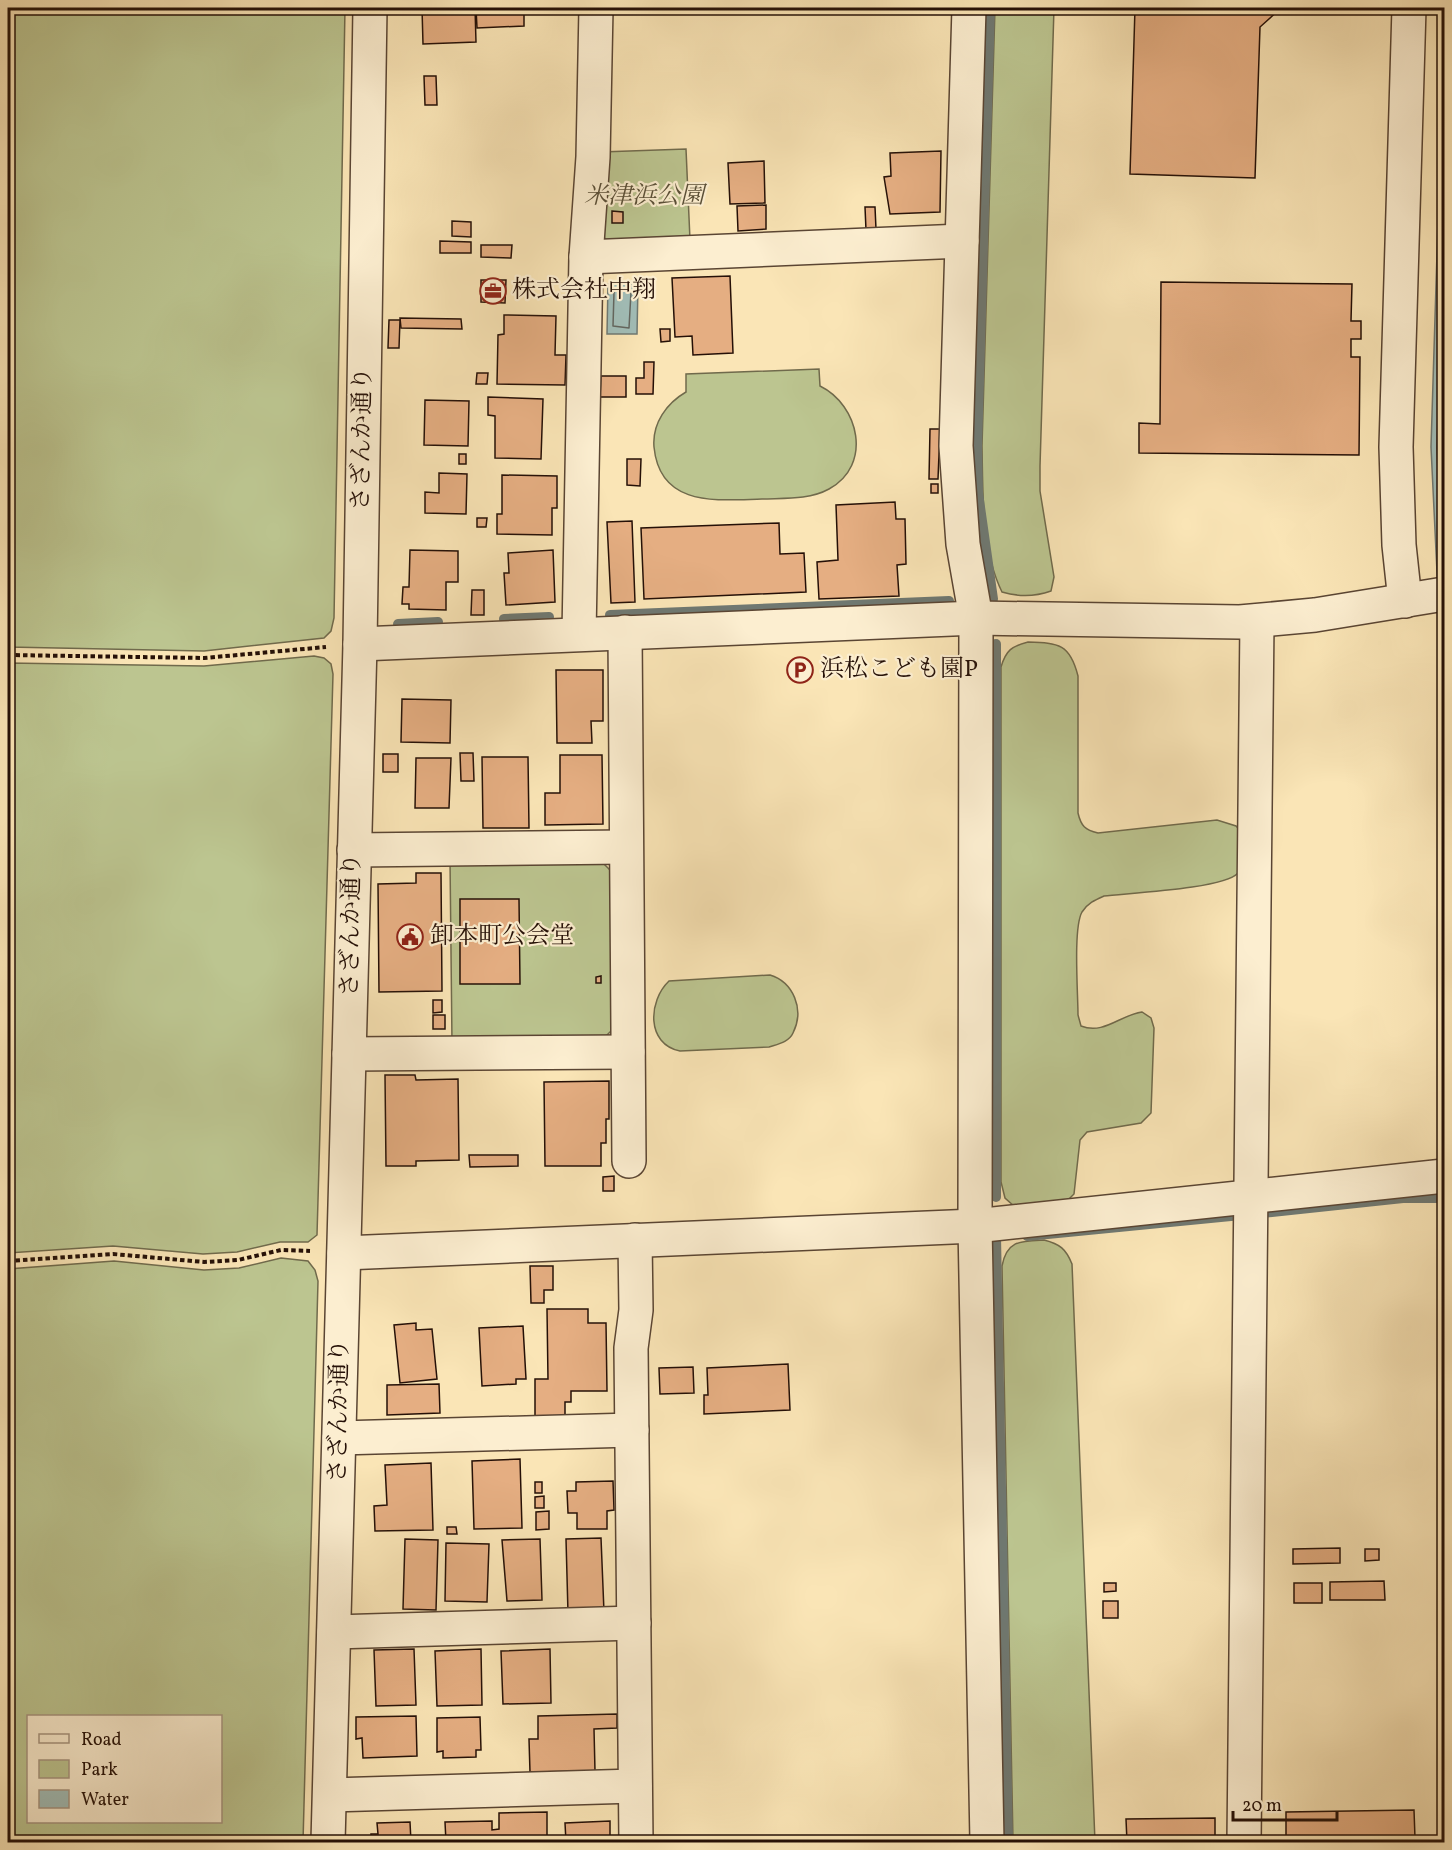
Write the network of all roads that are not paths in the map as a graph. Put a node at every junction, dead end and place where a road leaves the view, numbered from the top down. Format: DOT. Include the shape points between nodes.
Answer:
graph roads {
  1 [pos="370,8"];
  2 [pos="596,8"];
  3 [pos="969,8"];
  4 [pos="1409,8"];
  5 [pos="962,241"];
  6 [pos="586,257"];
  7 [pos="1424,598"];
  8 [pos="976,618"];
  9 [pos="1257,621"];
  10 [pos="625,632"];
  11 [pos="579,633"];
  12 [pos="360,644"];
  13 [pos="626,848"];
  14 [pos="354,850"];
  15 [pos="628,1052"];
  16 [pos="349,1054"];
  17 [pos="629,1161"];
  18 [pos="1444,1176"];
  19 [pos="1252,1196"];
  20 [pos="975,1226"];
  21 [pos="636,1240"];
  22 [pos="344,1253"];
  23 [pos="632,1430"];
  24 [pos="339,1438"];
  25 [pos="634,1623"];
  26 [pos="334,1632"];
  27 [pos="635,1786"];
  28 [pos="330,1795"];
  29 [pos="328,1842"];
  30 [pos="636,1842"];
  31 [pos="987,1842"];
  32 [pos="1244,1842"];
  1 -- 12 [label="street, さざんか通り"];
  2 -- 6 [label="street"];
  3 -- 5 [label="street"];
  4 -- 7 [label="street" via="1396,447 1398,536"];
  5 -- 6 [label="street"];
  5 -- 8 [label="street" via="956,446 958,495"];
  6 -- 11 [label="street"];
  7 -- 9 [label="street"];
  8 -- 9 [label="street"];
  8 -- 10 [label="street"];
  8 -- 20 [label="street"];
  9 -- 19 [label="street"];
  10 -- 11 [label="street"];
  10 -- 13 [label="street"];
  11 -- 12 [label="street"];
  12 -- 14 [label="street, さざんか通り"];
  13 -- 14 [label="street"];
  13 -- 15 [label="street"];
  14 -- 16 [label="street, さざんか通り"];
  15 -- 16 [label="street"];
  15 -- 17 [label="street"];
  16 -- 22 [label="street, さざんか通り"];
  18 -- 19 [label="street"];
  19 -- 20 [label="street"];
  19 -- 32 [label="street"];
  20 -- 21 [label="street"];
  20 -- 31 [label="street"];
  21 -- 22 [label="street"];
  21 -- 23 [label="street"];
  22 -- 24 [label="street, さざんか通り"];
  23 -- 24 [label="street"];
  23 -- 25 [label="street"];
  24 -- 26 [label="street, さざんか通り"];
  25 -- 26 [label="street"];
  25 -- 27 [label="street"];
  26 -- 28 [label="street, さざんか通り"];
  27 -- 28 [label="street"];
  27 -- 30 [label="street"];
  28 -- 29 [label="street, さざんか通り"];
}
